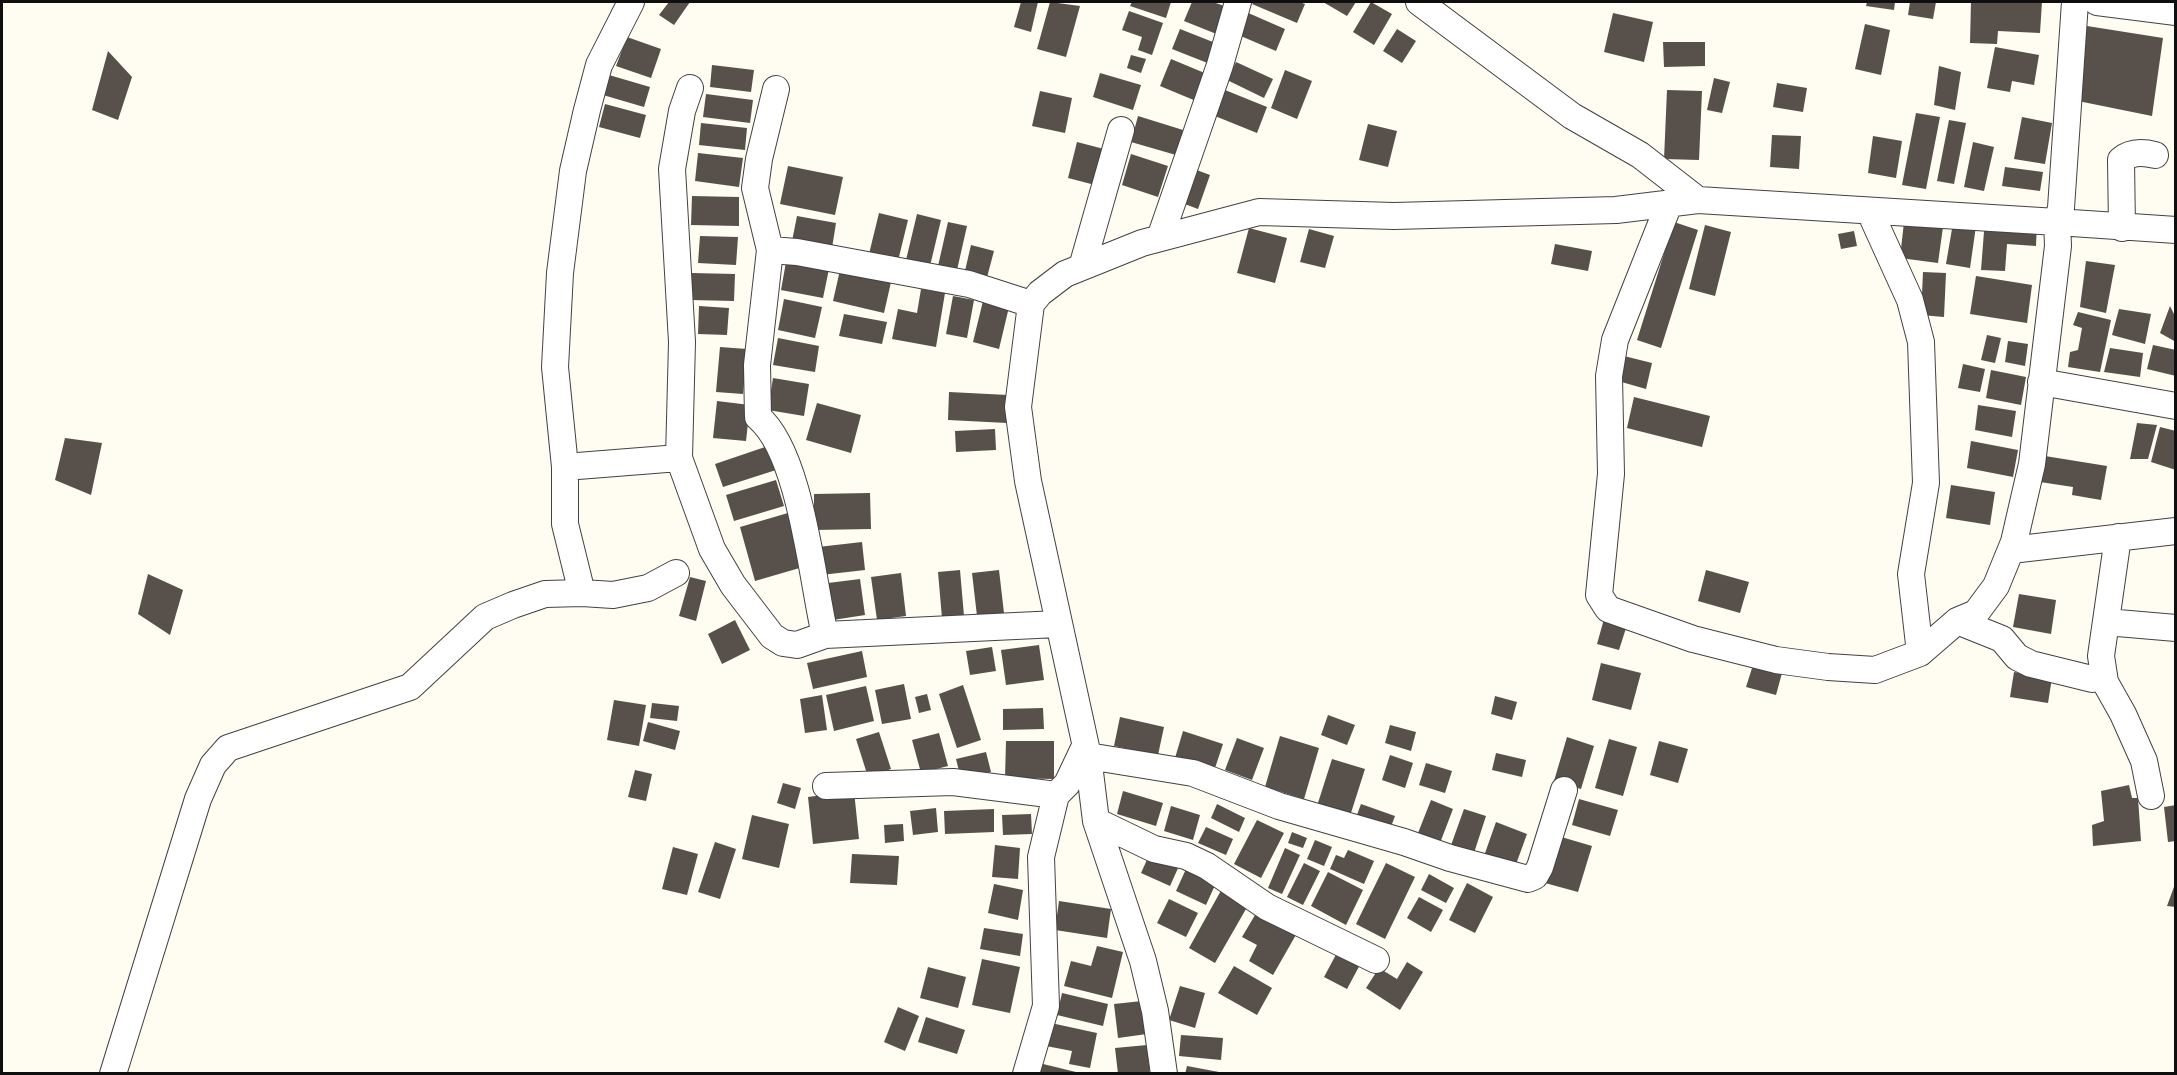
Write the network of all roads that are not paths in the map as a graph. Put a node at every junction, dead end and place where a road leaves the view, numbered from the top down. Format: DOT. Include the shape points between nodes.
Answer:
graph roads {
  1 [pos="631,2"];
  2 [pos="1238,2"];
  3 [pos="1419,2"];
  4 [pos="2075,2"];
  5 [pos="2097,2"];
  6 [pos="2175,12"];
  7 [pos="690,88"];
  8 [pos="777,89"];
  9 [pos="1121,130"];
  10 [pos="2155,155"];
  11 [pos="1698,200"];
  12 [pos="1669,204"];
  13 [pos="1870,212"];
  14 [pos="2057,222"];
  15 [pos="2122,228"];
  16 [pos="2175,230"];
  17 [pos="1160,238"];
  18 [pos="770,250"];
  19 [pos="1082,267"];
  20 [pos="1030,304"];
  21 [pos="2042,382"];
  22 [pos="2175,406"];
  23 [pos="679,458"];
  24 [pos="565,467"];
  25 [pos="2175,531"];
  26 [pos="2118,537"];
  27 [pos="2011,550"];
  28 [pos="676,573"];
  29 [pos="582,593"];
  30 [pos="1957,621"];
  31 [pos="2106,622"];
  32 [pos="1058,624"];
  33 [pos="2175,628"];
  34 [pos="825,635"];
  35 [pos="1920,653"];
  36 [pos="2092,679"];
  37 [pos="1086,751"];
  38 [pos="826,786"];
  39 [pos="1564,790"];
  40 [pos="1056,795"];
  41 [pos="2151,796"];
  42 [pos="1096,821"];
  43 [pos="1376,960"];
  44 [pos="113,1074"];
  45 [pos="1026,1074"];
  46 [pos="1164,1074"];
  1 -- 24 [label="street" via="599,65 566,214 555,367"];
  2 -- 17 [label="street"];
  3 -- 11 [label="street" via="1572,116 1640,155"];
  4 -- 14 [label="street"];
  5 -- 6 [label="street"];
  7 -- 23 [label="street" via="672,169 682,342"];
  8 -- 18 [label="street" via="755,188"];
  9 -- 19 [label="street"];
  10 -- 15 [label="street" via="2141,152 2121,160"];
  11 -- 12 [label="street"];
  11 -- 13 [label="street"];
  12 -- 17 [label="street" via="1616,210 1394,216 1259,212"];
  12 -- 35 [label="street" via="1616,340 1609,376 1611,474 1599,595 1608,609 1693,639 1776,660 1875,670"];
  13 -- 14 [label="street"];
  13 -- 35 [label="street" via="1910,300 1921,342 1926,483 1911,574"];
  14 -- 15 [label="street"];
  14 -- 21 [label="street" via="2058,246"];
  15 -- 16 [label="street"];
  17 -- 19 [label="street"];
  18 -- 20 [label="street" via="969,284"];
  18 -- 34 [label="street" via="757,365 758,417 768,425 788,467"];
  19 -- 20 [label="street" via="1065,274"];
  20 -- 32 [label="street" via="1018,407 1028,481"];
  21 -- 22 [label="street"];
  21 -- 27 [label="street" via="2032,464"];
  23 -- 24 [label="street"];
  23 -- 34 [label="street" via="712,549 733,585 772,636 797,645"];
  24 -- 29 [label="street" via="565,524"];
  25 -- 26 [label="street"];
  26 -- 27 [label="street"];
  26 -- 31 [label="street"];
  27 -- 30 [label="street" via="1996,586 1983,604 1976,613"];
  28 -- 29 [label="street" via="648,588 613,595"];
  29 -- 44 [label="street" via="545,594 485,617 410,687 228,748 213,765 198,799"];
  30 -- 35 [label="street"];
  30 -- 36 [label="street" via="2002,639 2017,657 2031,664"];
  31 -- 33 [label="street"];
  31 -- 41 [label="street" via="2101,656 2105,682 2144,761"];
  32 -- 34 [label="street"];
  32 -- 37 [label="street"];
  37 -- 39 [label="street" via="1193,773 1279,806 1528,879 1540,867"];
  37 -- 40 [label="street"];
  37 -- 42 [label="street"];
  38 -- 40 [label="street" via="953,782"];
  40 -- 45 [label="street" via="1041,857 1046,1006"];
  42 -- 43 [label="street" via="1154,849 1186,856 1207,866 1267,907"];
  42 -- 46 [label="street" via="1143,961"];
}
